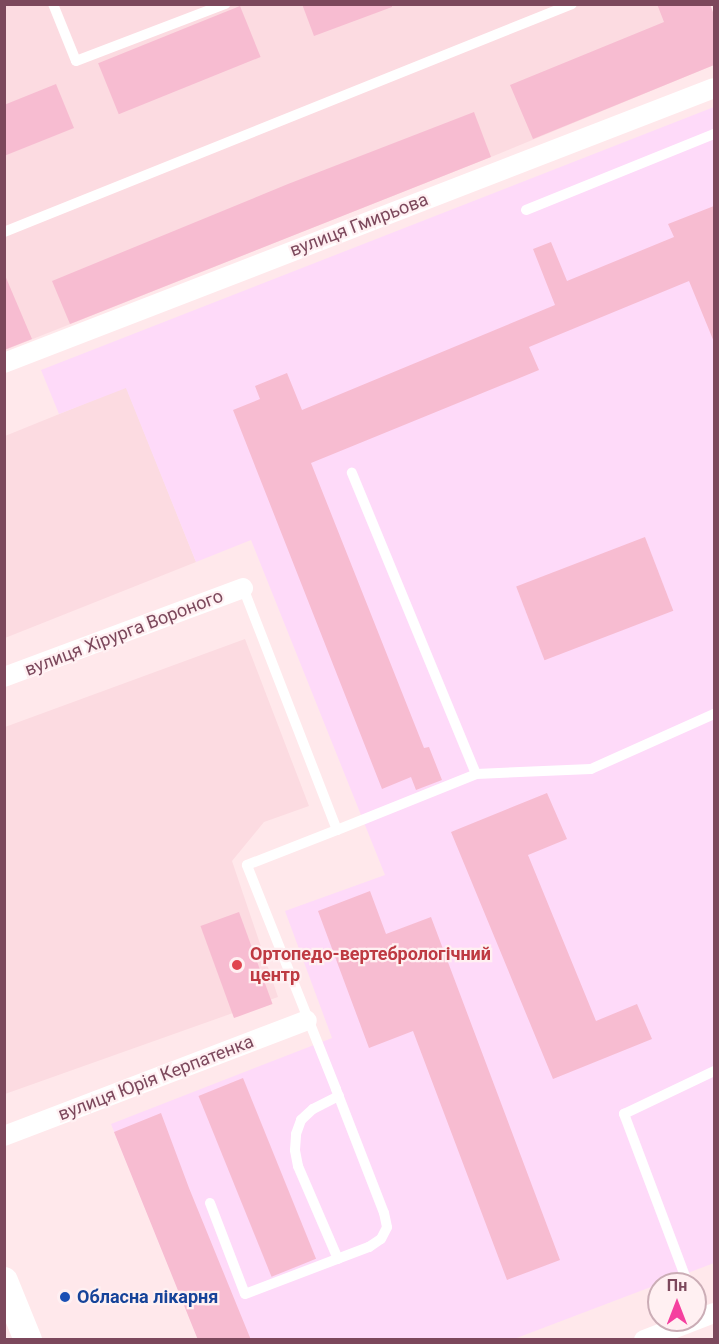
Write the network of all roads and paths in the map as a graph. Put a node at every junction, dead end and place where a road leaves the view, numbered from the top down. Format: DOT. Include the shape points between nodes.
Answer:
graph roads {
  1 [pos="53,4"];
  2 [pos="225,4"];
  3 [pos="572,4"];
  4 [pos="714,88"];
  5 [pos="714,134"];
  6 [pos="526,210"];
  7 [pos="4,232"];
  8 [pos="4,363"];
  9 [pos="352,473"];
  10 [pos="243,588"];
  11 [pos="4,677"];
  12 [pos="714,714"];
  13 [pos="476,774"];
  14 [pos="337,830"];
  15 [pos="307,1020"];
  16 [pos="714,1071"];
  17 [pos="339,1096"];
  18 [pos="4,1136"];
  19 [pos="210,1203"];
  20 [pos="338,1259"];
  21 [pos="683,1272"];
  22 [pos="4,1281"];
  23 [pos="660,1332"];
  24 [pos="28,1340"];
  25 [pos="644,1340"];
  1 -- 2 [label="lane" via="76,61"];
  3 -- 7 [label="lane"];
  4 -- 8 [label="street, вулиця Гмирьова"];
  5 -- 6 [label="lane"];
  9 -- 13 [label="lane"];
  10 -- 11 [label="street, вулиця Хірурга Вороного"];
  10 -- 14 [label="lane"];
  12 -- 13 [label="lane" via="591,769"];
  13 -- 14 [label="lane"];
  14 -- 15 [label="lane" via="247,865"];
  15 -- 17 [label="lane"];
  15 -- 18 [label="street, вулиця Юрія Керпатенка"];
  16 -- 21 [label="lane" via="624,1114"];
  17 -- 20 [label="lane" via="301,1120 295,1150 298,1166"];
  17 -- 20 [label="lane" via="387,1227 381,1239 369,1247"];
  19 -- 20 [label="lane" via="245,1294"];
  22 -- 24 [label="street"];
  23 -- 25 [label="street"];
}
